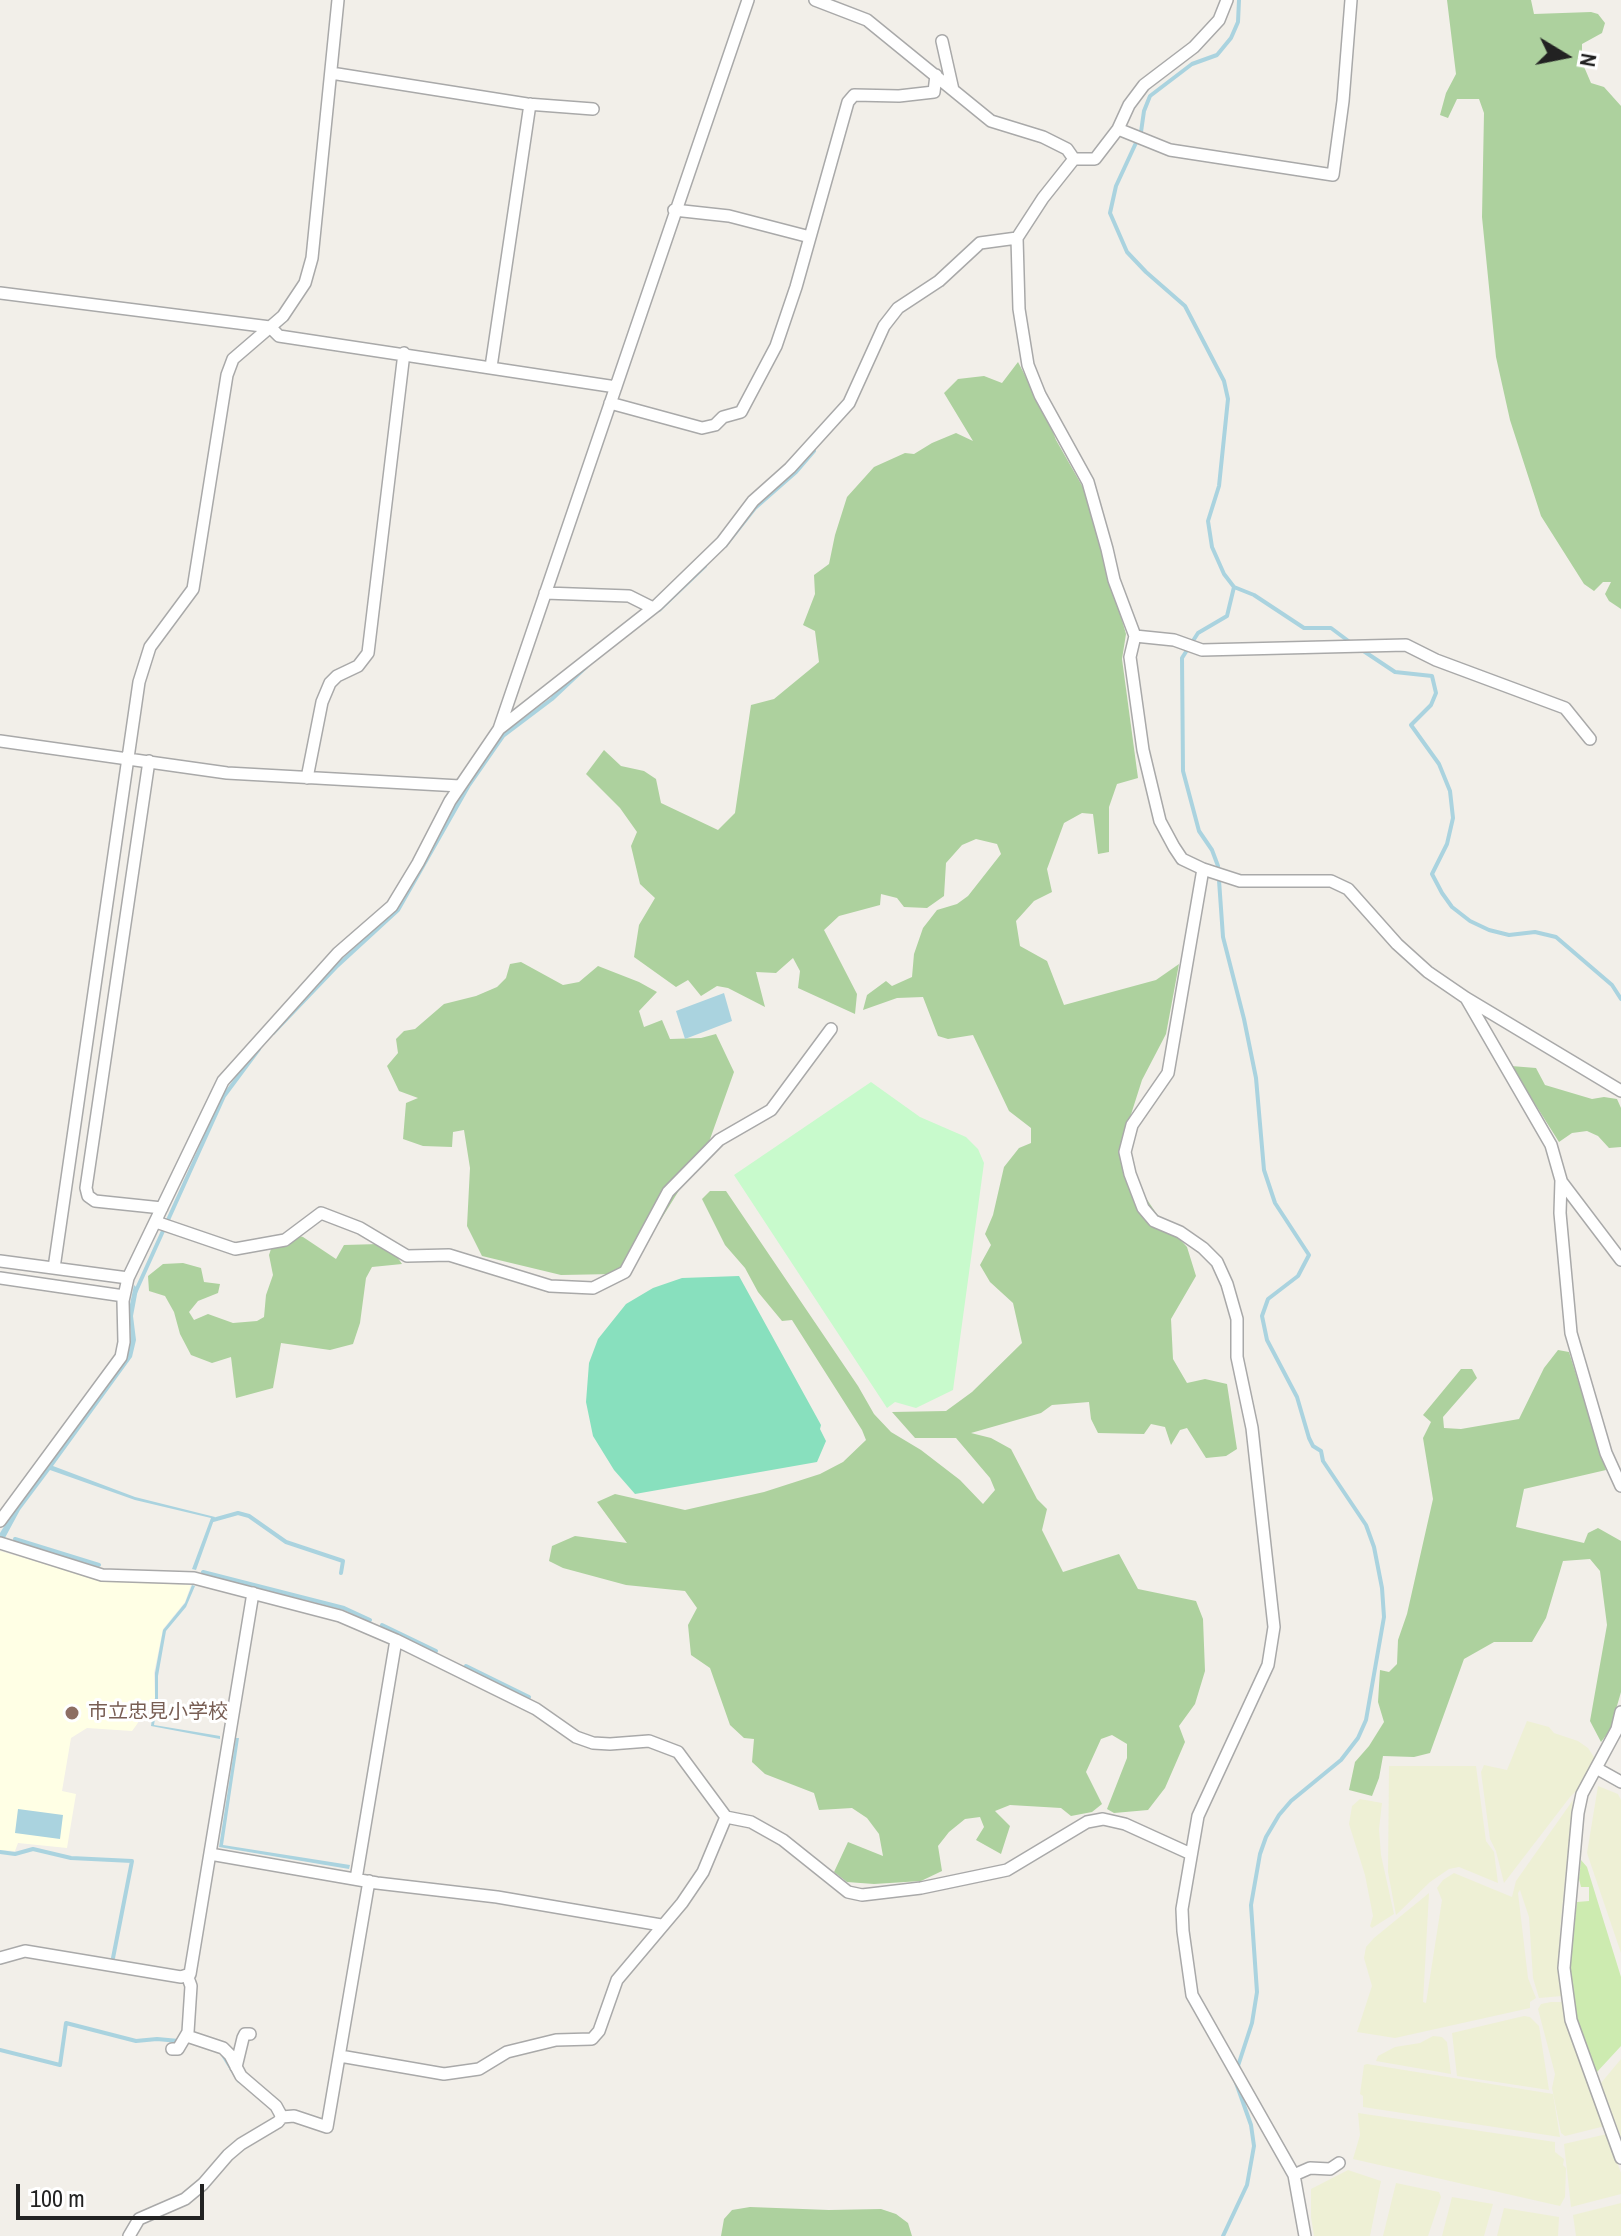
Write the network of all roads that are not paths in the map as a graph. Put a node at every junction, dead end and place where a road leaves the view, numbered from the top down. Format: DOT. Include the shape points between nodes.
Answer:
graph roads {
  1 [pos="338,0"];
  2 [pos="748,0"];
  3 [pos="815,0"];
  4 [pos="1227,0"];
  5 [pos="1351,0"];
  6 [pos="942,41"];
  7 [pos="331,73"];
  8 [pos="936,75"];
  9 [pos="953,90"];
  10 [pos="530,104"];
  11 [pos="593,109"];
  12 [pos="1118,129"];
  13 [pos="1074,159"];
  14 [pos="674,210"];
  15 [pos="810,237"];
  16 [pos="1017,238"];
  17 [pos="0,293"];
  18 [pos="270,327"];
  19 [pos="404,353"];
  20 [pos="491,367"];
  21 [pos="616,387"];
  22 [pos="610,403"];
  23 [pos="545,593"];
  24 [pos="653,608"];
  25 [pos="1135,636"];
  26 [pos="499,729"];
  27 [pos="1590,739"];
  28 [pos="0,741"];
  29 [pos="129,758"];
  30 [pos="149,761"];
  31 [pos="307,778"];
  32 [pos="460,786"];
  33 [pos="1203,869"];
  34 [pos="1466,998"];
  35 [pos="831,1029"];
  36 [pos="1621,1091"];
  37 [pos="1561,1180"];
  38 [pos="162,1208"];
  39 [pos="156,1222"];
  40 [pos="1621,1260"];
  41 [pos="0,1261"];
  42 [pos="54,1268"];
  43 [pos="0,1278"];
  44 [pos="128,1278"];
  45 [pos="124,1296"];
  46 [pos="1621,1486"];
  47 [pos="0,1521"];
  48 [pos="0,1543"];
  49 [pos="253,1593"];
  50 [pos="396,1640"];
  51 [pos="1621,1712"];
  52 [pos="1596,1768"];
  53 [pos="1621,1782"];
  54 [pos="726,1817"];
  55 [pos="210,1854"];
  56 [pos="1191,1854"];
  57 [pos="356,1879"];
  58 [pos="369,1881"];
  59 [pos="661,1925"];
  60 [pos="0,1958"];
  61 [pos="187,1975"];
  62 [pos="250,2034"];
  63 [pos="187,2036"];
  64 [pos="172,2049"];
  65 [pos="340,2056"];
  66 [pos="236,2068"];
  67 [pos="282,2117"];
  68 [pos="1621,2158"];
  69 [pos="1294,2175"];
  70 [pos="1316,2178"];
  71 [pos="129,2236"];
  72 [pos="1305,2236"];
  1 -- 7 [label="street"];
  2 -- 14 [label="street"];
  3 -- 8 [label="street" via="867,20"];
  4 -- 12 [label="street" via="1219,20 1194,47 1144,85"];
  5 -- 12 [label="street" via="1333,175 1170,150"];
  6 -- 9 [label="street"];
  7 -- 10 [label="street"];
  7 -- 18 [label="street" via="312,258 305,283"];
  8 -- 9 [label="street"];
  8 -- 15 [label="street" via="934,92 854,95 848,102"];
  9 -- 13 [label="street" via="991,121 1043,137 1067,149"];
  10 -- 11 [label="street"];
  10 -- 20 [label="street"];
  12 -- 13 [label="street" via="1095,159"];
  13 -- 16 [label="street"];
  14 -- 15 [label="street" via="729,216"];
  14 -- 21 [label="street"];
  15 -- 22 [label="street" via="776,346 741,412 702,428"];
  16 -- 24 [label="street" via="980,243 939,281 898,308 884,326 849,403 753,501 722,542"];
  16 -- 25 [label="street" via="1019,309 1028,365 1088,482"];
  17 -- 18 [label="street"];
  18 -- 19 [label="street" via="279,336"];
  18 -- 29 [label="street" via="233,359 227,375 193,589 150,647 139,682"];
  19 -- 20 [label="street"];
  19 -- 31 [label="street" via="368,653 358,666 330,683"];
  20 -- 21 [label="street"];
  21 -- 22 [label="street"];
  22 -- 23 [label="street"];
  23 -- 24 [label="street" via="629,596"];
  23 -- 26 [label="street"];
  24 -- 26 [label="street"];
  25 -- 27 [label="street" via="1174,640 1202,650 1406,645 1565,708"];
  25 -- 33 [label="street" via="1130,657 1160,821 1182,859"];
  26 -- 32 [label="street"];
  28 -- 29 [label="street"];
  29 -- 30 [label="street"];
  29 -- 42 [label="street"];
  30 -- 31 [label="street"];
  30 -- 38 [label="street" via="86,1188 95,1201"];
  31 -- 32 [label="street"];
  32 -- 38 [label="street" via="392,906 338,953 223,1081"];
  33 -- 34 [label="street" via="1240,881 1331,881 1348,889 1397,944"];
  33 -- 56 [label="street" via="1168,1073 1132,1125 1125,1152 1143,1208 1154,1221 1203,1248 1227,1284 1252,1428 1274,1627 1268,1665 1198,1816"];
  34 -- 36 [label="street"];
  34 -- 37 [label="street" via="1551,1145"];
  35 -- 39 [label="street" via="771,1110 719,1140 668,1192 625,1272 593,1288 550,1286 449,1255 407,1256 360,1228 321,1213 285,1240 235,1249"];
  37 -- 40 [label="street"];
  37 -- 46 [label="street" via="1571,1333 1606,1453"];
  38 -- 39 [label="street"];
  39 -- 44 [label="street"];
  41 -- 42 [label="street"];
  42 -- 44 [label="street"];
  43 -- 45 [label="street"];
  44 -- 45 [label="street"];
  45 -- 47 [label="street" via="121,1357"];
  48 -- 49 [label="street" via="102,1575 194,1578"];
  49 -- 50 [label="street" via="340,1616"];
  49 -- 55 [label="street"];
  50 -- 54 [label="street" via="536,1709 576,1737 610,1744 649,1741 678,1752"];
  50 -- 57 [label="street"];
  51 -- 52 [label="street"];
  52 -- 53 [label="street"];
  52 -- 68 [label="street" via="1578,1813 1564,1968 1571,2020"];
  54 -- 56 [label="street" via="751,1822 783,1840 848,1892 862,1895 1007,1870 1087,1822 1103,1819"];
  54 -- 59 [label="street" via="703,1872"];
  55 -- 57 [label="street"];
  55 -- 61 [label="street"];
  56 -- 69 [label="street" via="1182,1920 1192,1995"];
  57 -- 58 [label="street"];
  58 -- 59 [label="street"];
  58 -- 65 [label="street"];
  59 -- 65 [label="street" via="617,1980 592,2039 556,2040 507,2052 479,2069 444,2074"];
  60 -- 61 [label="street" via="25,1951"];
  61 -- 63 [label="street"];
  62 -- 66 [label="street" via="243,2038"];
  63 -- 64 [label="street"];
  63 -- 66 [label="street" via="223,2048"];
  65 -- 67 [label="street" via="327,2127"];
  66 -- 67 [label="street"];
  67 -- 71 [label="street" via="241,2144 185,2199 139,2219"];
  69 -- 70 [label="street" via="1334,2166"];
  69 -- 72 [label="street"];
}
